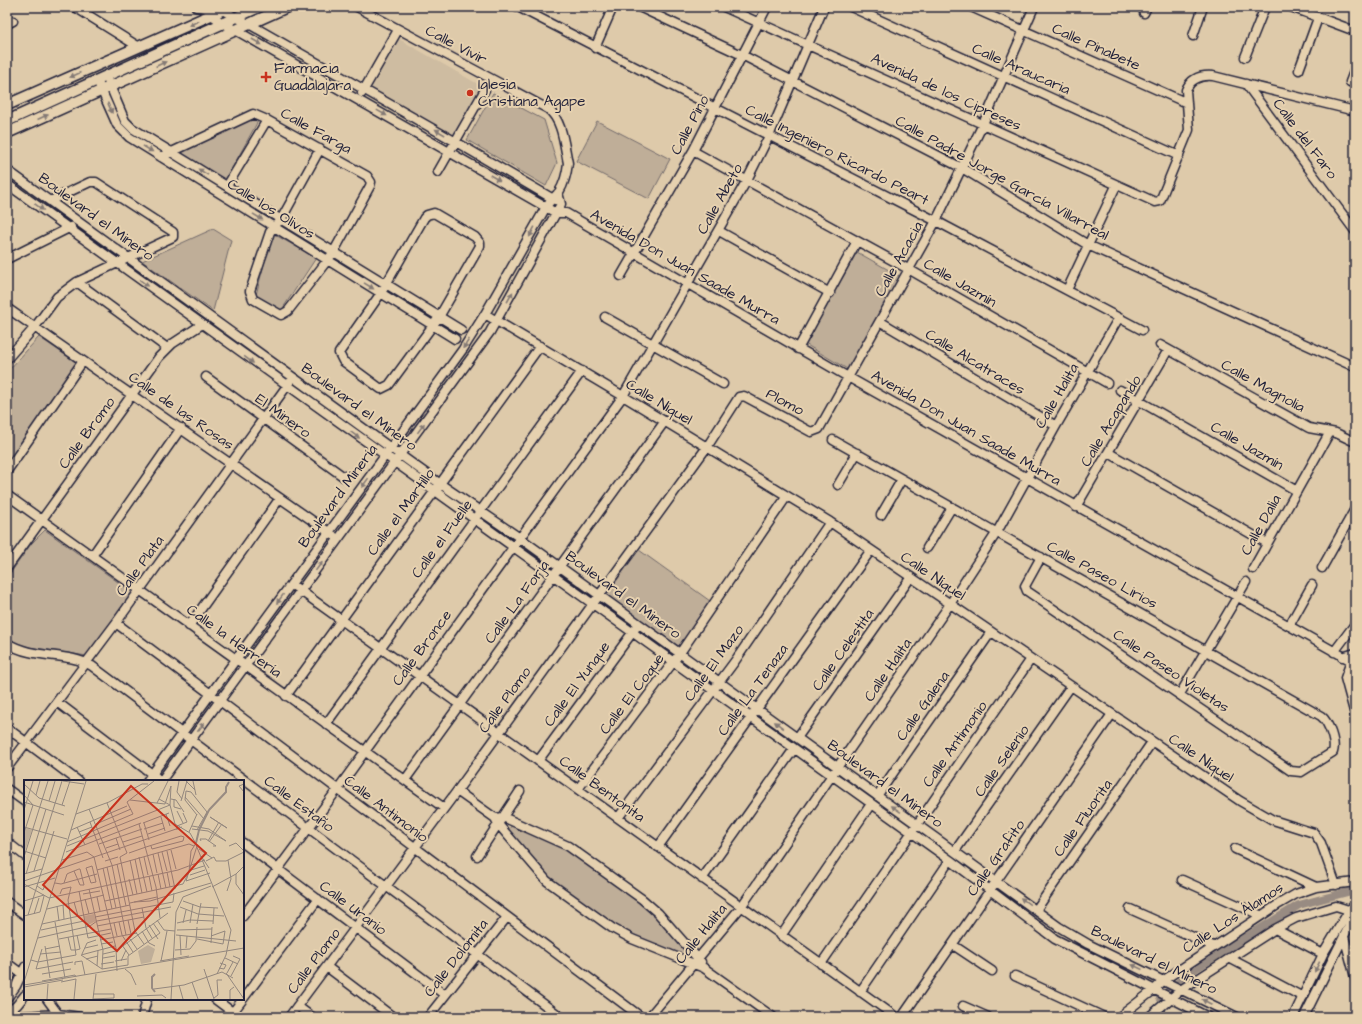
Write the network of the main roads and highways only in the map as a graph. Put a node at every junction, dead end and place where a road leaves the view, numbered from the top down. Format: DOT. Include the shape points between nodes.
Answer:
graph roads {
  1 [pos="259,7"];
  2 [pos="287,7"];
  3 [pos="226,9"];
  4 [pos="7,105"];
  5 [pos="7,121"];
  6 [pos="7,133"];
  1 -- 5 [label="main road"];
  6 -- 2 [label="main road, one-way"];
  3 -- 4 [label="main road, one-way" via="210,12 139,47"];
}
